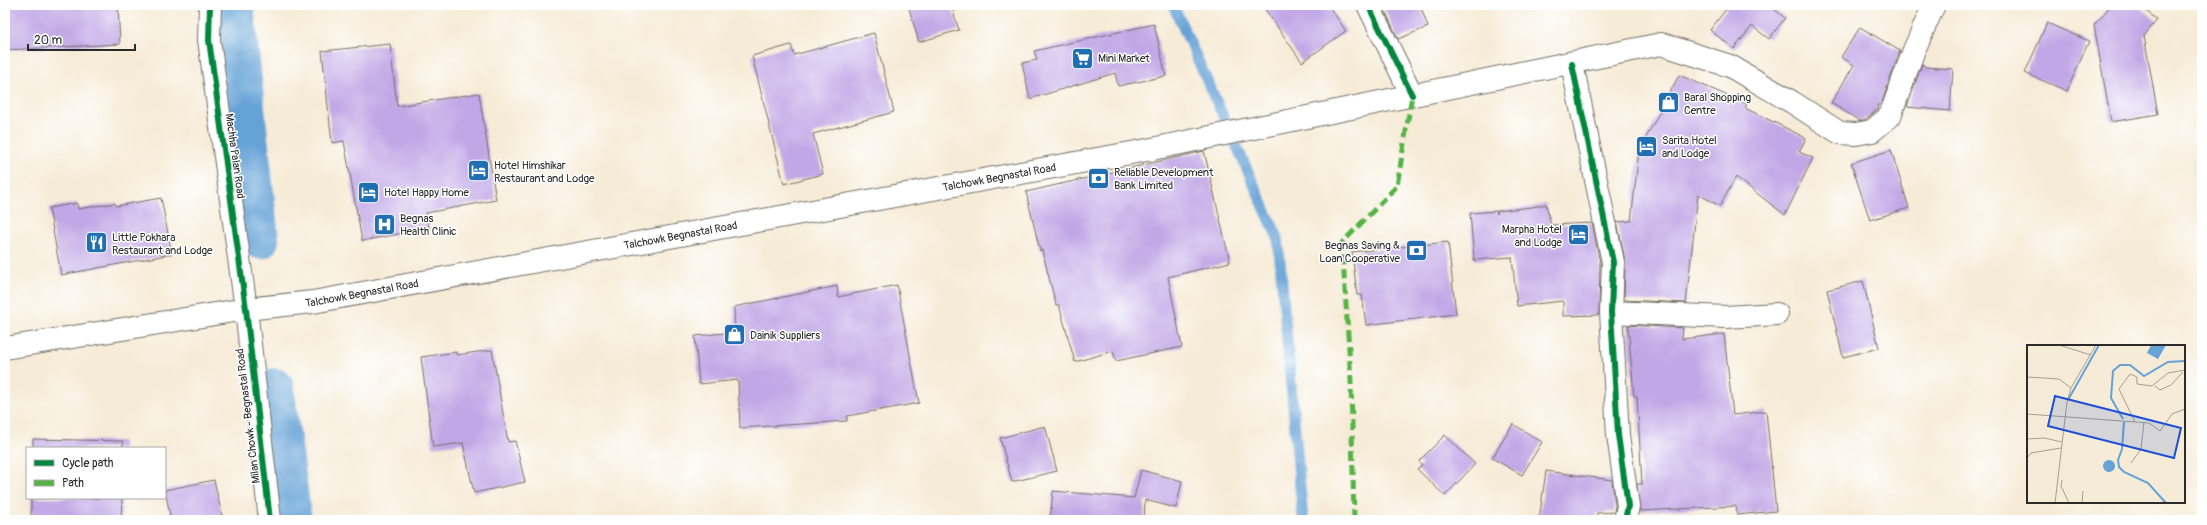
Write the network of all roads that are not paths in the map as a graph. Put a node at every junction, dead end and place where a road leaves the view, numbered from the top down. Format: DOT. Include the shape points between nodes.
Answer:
graph roads {
  1 [pos="210,5"];
  2 [pos="1368,5"];
  3 [pos="1934,5"];
  4 [pos="1572,64"];
  5 [pos="1412,95"];
  6 [pos="246,309"];
  7 [pos="1610,312"];
  8 [pos="1777,314"];
  9 [pos="5,348"];
  10 [pos="270,520"];
  11 [pos="1625,520"];
  1 -- 6 [label="main road, Machha Palan Road" via="209,40"];
  2 -- 5 [label="main road"];
  3 -- 4 [label="main road, Talchowk Begnastal Road" via="1914,50 1890,116 1872,131 1856,134 1840,133 1730,66 1661,44"];
  4 -- 5 [label="main road, Talchowk Begnastal Road"];
  4 -- 7 [label="main road" via="1613,262"];
  5 -- 6 [label="main road, Talchowk Begnastal Road" via="1147,150 312,302"];
  6 -- 9 [label="main road, Talchowk Begnastal Road"];
  6 -- 10 [label="main road, Milan Chowk - Begnastal Road"];
  7 -- 8 [label="main road" via="1726,317"];
  7 -- 11 [label="main road" via="1618,435 1628,506"];
}
